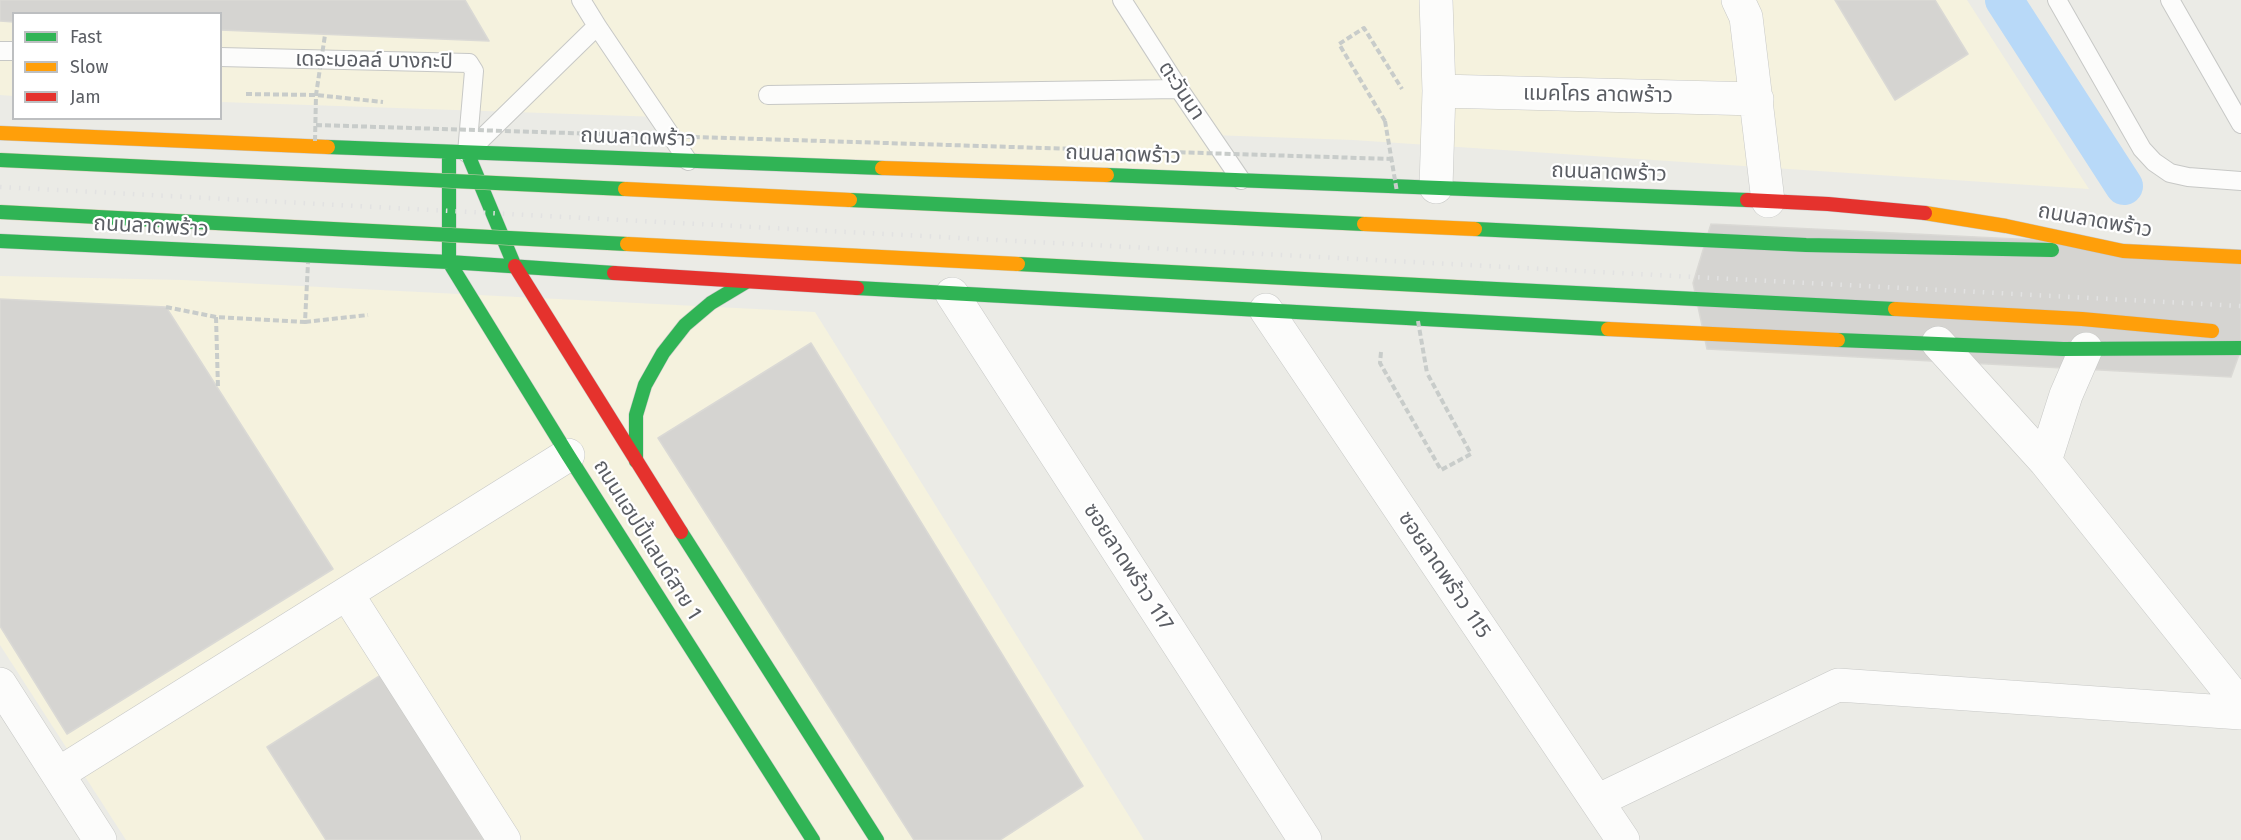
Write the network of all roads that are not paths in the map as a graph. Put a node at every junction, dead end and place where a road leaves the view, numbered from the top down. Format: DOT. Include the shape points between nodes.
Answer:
graph roads {
  1 [pos="581,0"];
  2 [pos="1122,0"];
  3 [pos="1436,0"];
  4 [pos="1738,0"];
  5 [pos="2057,0"];
  6 [pos="2170,0"];
  7 [pos="597,26"];
  8 [pos="222,57"];
  9 [pos="1179,89"];
  10 [pos="1423,94"];
  11 [pos="768,95"];
  12 [pos="1757,99"];
  13 [pos="2241,124"];
  14 [pos="0,133"];
  15 [pos="458,152"];
  16 [pos="0,160"];
  17 [pos="688,161"];
  18 [pos="1241,180"];
  19 [pos="2241,181"];
  20 [pos="1436,187"];
  21 [pos="1768,201"];
  22 [pos="0,212"];
  23 [pos="0,241"];
  24 [pos="2123,251"];
  25 [pos="2241,257"];
  26 [pos="449,262"];
  27 [pos="515,266"];
  28 [pos="746,282"];
  29 [pos="952,294"];
  30 [pos="1266,310"];
  31 [pos="2241,335"];
  32 [pos="1938,343"];
  33 [pos="2241,348"];
  34 [pos="2086,349"];
  35 [pos="568,455"];
  36 [pos="636,461"];
  37 [pos="2044,461"];
  38 [pos="347,594"];
  39 [pos="0,684"];
  40 [pos="2241,706"];
  41 [pos="2241,713"];
  42 [pos="58,774"];
  43 [pos="1597,801"];
  44 [pos="100,840"];
  45 [pos="504,840"];
  46 [pos="813,840"];
  47 [pos="877,840"];
  48 [pos="1305,840"];
  49 [pos="1623,840"];
  1 -- 7 [label="lane"];
  2 -- 9 [label="lane, ตะวันนา"];
  3 -- 10 [label="street"];
  4 -- 12 [label="street" via="1746,17"];
  5 -- 19 [label="lane" via="2142,149 2154,162 2170,173 2188,177"];
  6 -- 13 [label="lane"];
  7 -- 15 [label="lane"];
  7 -- 17 [label="lane"];
  8 -- 15 [label="lane, เดอะมอลล์ บางกะปิ" via="470,63 474,71"];
  9 -- 11 [label="lane"];
  9 -- 18 [label="lane, ตะวันนา"];
  10 -- 12 [label="street, แมคโคร ลาดพร้าว"];
  10 -- 20 [label="street"];
  12 -- 21 [label="street"];
  14 -- 15 [label="main road, ถนนลาดพร้าว"];
  15 -- 17 [label="main road, ถนนลาดพร้าว"];
  15 -- 26 [label="main road"];
  15 -- 27 [label="main road, ถนนแฮปปี้แลนด์สาย 1"];
  16 -- 24 [label="main road, bridge" via="1874,248"];
  17 -- 18 [label="main road, ถนนลาดพร้าว"];
  18 -- 20 [label="main road, ถนนลาดพร้าว"];
  20 -- 21 [label="main road, ถนนลาดพร้าว"];
  21 -- 24 [label="main road, ถนนลาดพร้าว" via="1952,216"];
  22 -- 31 [label="main road, bridge" via="2082,319"];
  23 -- 26 [label="main road, ถนนลาดพร้าว"];
  24 -- 25 [label="main road, ถนนลาดพร้าว"];
  26 -- 27 [label="main road, ถนนลาดพร้าว"];
  26 -- 35 [label="main road, ถนนแฮปปี้แลนด์สาย 1"];
  27 -- 28 [label="main road, ถนนลาดพร้าว"];
  27 -- 36 [label="main road, ถนนแฮปปี้แลนด์สาย 1"];
  28 -- 29 [label="main road, ถนนลาดพร้าว"];
  28 -- 36 [label="main road" via="702,310 663,353 645,385 636,415"];
  29 -- 30 [label="main road, ถนนลาดพร้าว"];
  29 -- 48 [label="street, ซอยลาดพร้าว 117"];
  30 -- 32 [label="main road, ถนนลาดพร้าว"];
  30 -- 43 [label="street, ซอยลาดพร้าว 115"];
  32 -- 34 [label="main road, ถนนลาดพร้าว"];
  32 -- 37 [label="street"];
  33 -- 34 [label="main road, ถนนลาดพร้าว"];
  34 -- 37 [label="street"];
  35 -- 38 [label="street"];
  35 -- 46 [label="main road, ถนนแฮปปี้แลนด์สาย 1"];
  36 -- 47 [label="main road, ถนนแฮปปี้แลนด์สาย 1"];
  37 -- 40 [label="street"];
  38 -- 42 [label="street"];
  38 -- 45 [label="street"];
  39 -- 42 [label="street"];
  41 -- 43 [label="street" via="1838,685"];
  42 -- 44 [label="street"];
  43 -- 49 [label="street, ซอยลาดพร้าว 115"];
}
